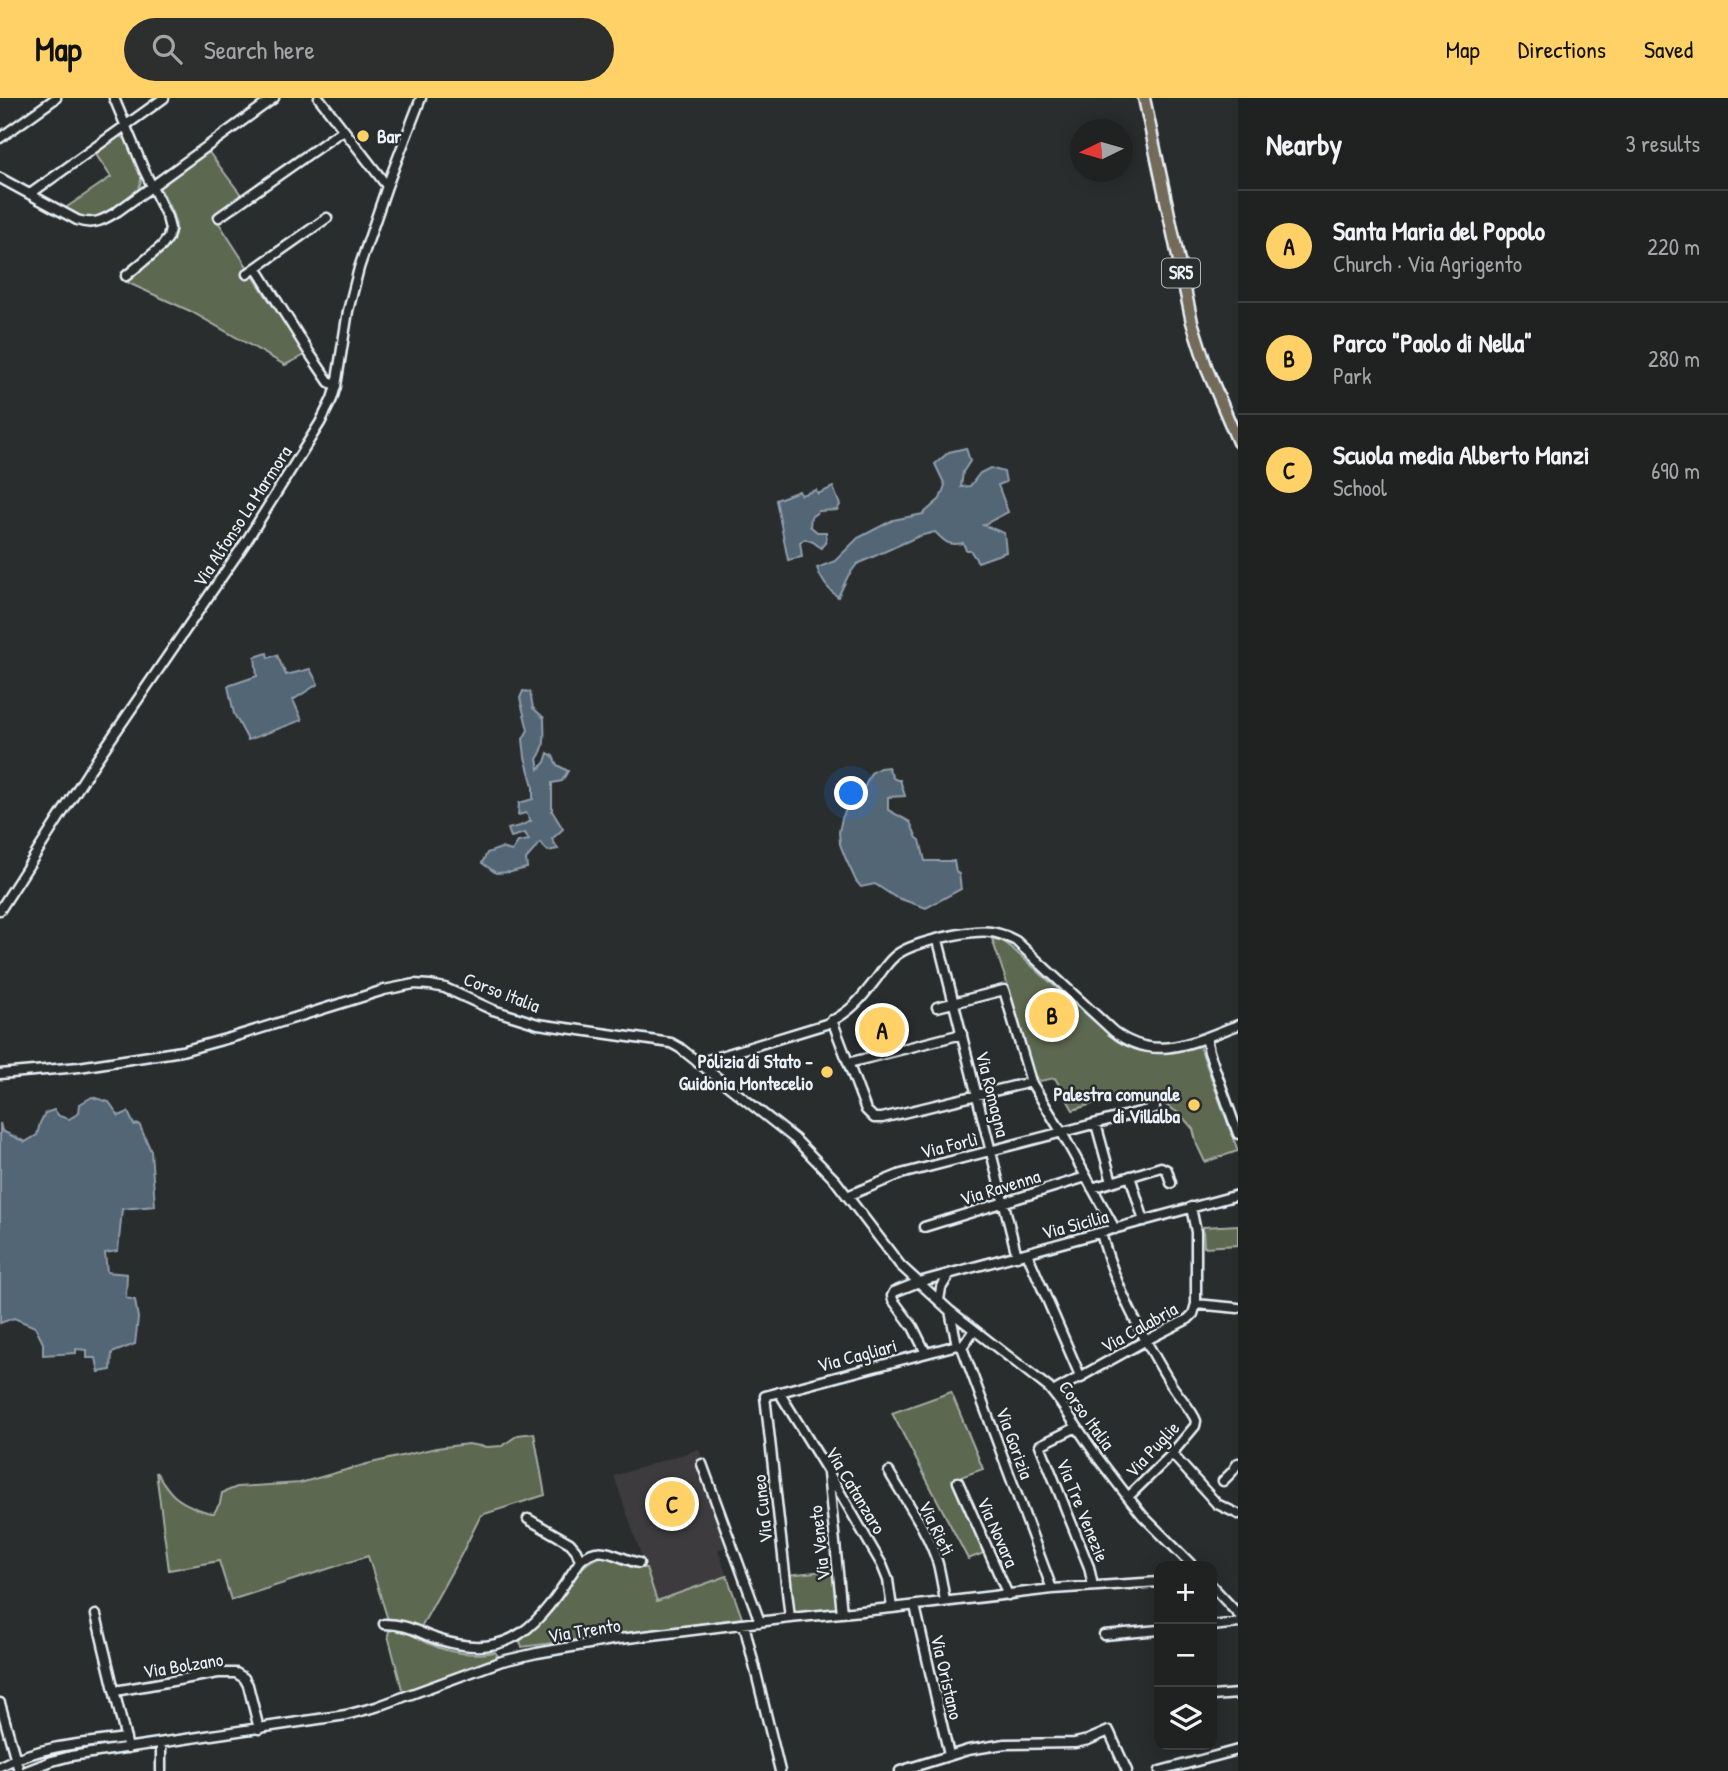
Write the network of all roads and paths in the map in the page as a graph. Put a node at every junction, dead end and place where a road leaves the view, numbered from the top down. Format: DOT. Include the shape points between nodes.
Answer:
graph roads {
  1 [pos="56,98"];
  2 [pos="114,98"];
  3 [pos="164,98"];
  4 [pos="274,98"];
  5 [pos="319,98"];
  6 [pos="421,98"];
  7 [pos="1144,98"];
  8 [pos="125,125"];
  9 [pos="343,130"];
  10 [pos="0,138"];
  11 [pos="0,178"];
  12 [pos="151,185"];
  13 [pos="387,186"];
  14 [pos="30,194"];
  15 [pos="219,217"];
  16 [pos="327,218"];
  17 [pos="257,268"];
  18 [pos="247,274"];
  19 [pos="126,276"];
  20 [pos="336,386"];
  21 [pos="1238,442"];
  22 [pos="0,910"];
  23 [pos="938,940"];
  24 [pos="954,1003"];
  25 [pos="937,1007"];
  26 [pos="832,1020"];
  27 [pos="1238,1025"];
  28 [pos="962,1034"];
  29 [pos="1206,1037"];
  30 [pos="698,1063"];
  31 [pos="848,1063"];
  32 [pos="0,1074"];
  33 [pos="1031,1082"];
  34 [pos="977,1095"];
  35 [pos="1155,1108"];
  36 [pos="1096,1124"];
  37 [pos="1062,1133"];
  38 [pos="1238,1134"];
  39 [pos="991,1151"];
  40 [pos="1130,1176"];
  41 [pos="1086,1177"];
  42 [pos="1112,1182"];
  43 [pos="1171,1183"];
  44 [pos="1092,1188"];
  45 [pos="1238,1195"];
  46 [pos="847,1196"];
  47 [pos="1003,1203"];
  48 [pos="1191,1208"];
  49 [pos="1144,1221"];
  50 [pos="924,1227"];
  51 [pos="1115,1229"];
  52 [pos="1101,1233"];
  53 [pos="1027,1253"];
  54 [pos="1017,1256"];
  55 [pos="950,1273"];
  56 [pos="919,1282"];
  57 [pos="939,1300"];
  58 [pos="1196,1304"];
  59 [pos="1238,1308"];
  60 [pos="950,1311"];
  61 [pos="974,1330"];
  62 [pos="1145,1340"];
  63 [pos="960,1346"];
  64 [pos="926,1353"];
  65 [pos="1081,1378"];
  66 [pos="779,1392"];
  67 [pos="1053,1392"];
  68 [pos="765,1396"];
  69 [pos="1077,1427"];
  70 [pos="1172,1454"];
  71 [pos="1238,1462"];
  72 [pos="702,1464"];
  73 [pos="827,1470"];
  74 [pos="889,1472"];
  75 [pos="1223,1481"];
  76 [pos="958,1482"];
  77 [pos="1128,1497"];
  78 [pos="1238,1514"];
  79 [pos="528,1519"];
  80 [pos="580,1561"];
  81 [pos="1188,1561"];
  82 [pos="639,1563"];
  83 [pos="1154,1582"];
  84 [pos="1093,1586"];
  85 [pos="1052,1589"];
  86 [pos="1217,1591"];
  87 [pos="1008,1595"];
  88 [pos="945,1601"];
  89 [pos="915,1606"];
  90 [pos="892,1608"];
  91 [pos="842,1613"];
  92 [pos="1238,1614"];
  93 [pos="96,1615"];
  94 [pos="790,1618"];
  95 [pos="760,1622"];
  96 [pos="1238,1623"];
  97 [pos="384,1624"];
  98 [pos="744,1624"];
  99 [pos="1217,1625"];
  100 [pos="1154,1630"];
  101 [pos="1104,1635"];
  102 [pos="511,1640"];
  103 [pos="518,1657"];
  104 [pos="114,1691"];
  105 [pos="1238,1694"];
  106 [pos="1217,1696"];
  107 [pos="0,1703"];
  108 [pos="259,1729"];
  109 [pos="125,1738"];
  110 [pos="161,1743"];
  111 [pos="128,1748"];
  112 [pos="1238,1750"];
  113 [pos="949,1755"];
  114 [pos="15,1759"];
  115 [pos="0,1766"];
  116 [pos="1185,1767"];
  117 [pos="19,1771"];
  118 [pos="26,1771"];
  119 [pos="161,1771"];
  120 [pos="780,1771"];
  121 [pos="901,1771"];
  122 [pos="1127,1771"];
  123 [pos="1160,1771"];
  1 -- 10 [label="street"];
  2 -- 8 [label="street"];
  3 -- 8 [label="street"];
  4 -- 12 [label="street"];
  5 -- 9 [label="street"];
  6 -- 13 [label="street, Via Alfonso La Marmora"];
  7 -- 21 [label="main road, SR5" via="1195,332"];
  8 -- 12 [label="street"];
  8 -- 14 [label="street"];
  9 -- 13 [label="street"];
  9 -- 15 [label="street"];
  11 -- 14 [label="street"];
  12 -- 14 [label="street" via="108,217 90,223"];
  12 -- 19 [label="street" via="169,222 169,235"];
  13 -- 20 [label="street, Via Alfonso La Marmora" via="354,284"];
  16 -- 17 [label="street"];
  17 -- 18 [label="street"];
  17 -- 20 [label="street" via="310,354"];
  20 -- 22 [label="street, Via Alfonso La Marmora" via="320,423 247,540"];
  23 -- 24 [label="street, Via Romagna"];
  23 -- 26 [label="street" via="897,954 859,1002"];
  23 -- 29 [label="street" via="984,931 1007,936 1114,1031 1136,1044 1164,1049"];
  24 -- 25 [label="street"];
  24 -- 28 [label="street, Via Romagna"];
  24 -- 33 [label="street" via="1004,990"];
  26 -- 30 [label="street"];
  26 -- 31 [label="street"];
  27 -- 29 [label="street"];
  28 -- 31 [label="street"];
  28 -- 34 [label="street, Via Romagna"];
  29 -- 38 [label="street"];
  30 -- 32 [label="street, Corso Italia" via="668,1042 538,1024 445,988 420,984 384,990 182,1051"];
  30 -- 46 [label="street, Corso Italia" via="787,1132"];
  31 -- 34 [label="street" via="874,1118"];
  33 -- 34 [label="street"];
  33 -- 37 [label="street"];
  34 -- 39 [label="street, Via Romagna"];
  35 -- 36 [label="street, Via Forlì"];
  36 -- 37 [label="street, Via Forlì"];
  36 -- 42 [label="street"];
  37 -- 39 [label="street, Via Forlì"];
  37 -- 41 [label="street"];
  39 -- 46 [label="street, Via Forlì" via="902,1174"];
  39 -- 47 [label="street, Via Romagna"];
  40 -- 42 [label="street"];
  40 -- 43 [label="street" via="1163,1167"];
  40 -- 49 [label="street"];
  41 -- 44 [label="street"];
  41 -- 47 [label="street, Via Ravenna"];
  42 -- 44 [label="street"];
  44 -- 51 [label="street"];
  45 -- 48 [label="street, Via Sicilia"];
  46 -- 56 [label="street, Corso Italia" via="890,1253"];
  47 -- 50 [label="street, Via Ravenna"];
  47 -- 54 [label="street, Via Romagna"];
  48 -- 49 [label="street, Via Sicilia"];
  48 -- 58 [label="street" via="1196,1232"];
  49 -- 51 [label="street, Via Sicilia"];
  51 -- 52 [label="street, Via Sicilia"];
  52 -- 53 [label="street, Via Sicilia"];
  52 -- 62 [label="street" via="1115,1279"];
  53 -- 54 [label="street, Via Sicilia"];
  53 -- 65 [label="street"];
  54 -- 55 [label="street, Via Sicilia"];
  55 -- 56 [label="street, Via Sicilia"];
  55 -- 57 [label="street"];
  56 -- 57 [label="street, Corso Italia"];
  56 -- 64 [label="street, Via Sicilia" via="891,1296"];
  57 -- 60 [label="street, Corso Italia"];
  58 -- 59 [label="street, Via Calabria"];
  58 -- 62 [label="street, Via Calabria" via="1189,1318"];
  60 -- 61 [label="street, Corso Italia"];
  60 -- 63 [label="street, Via Gorizia"];
  61 -- 63 [label="street"];
  61 -- 67 [label="street, Corso Italia"];
  62 -- 65 [label="street, Via Calabria"];
  62 -- 70 [label="street, Via Puglie" via="1196,1421"];
  63 -- 64 [label="street, Via Cagliari"];
  63 -- 85 [label="street, Via Gorizia"];
  64 -- 66 [label="street, Via Cagliari"];
  65 -- 67 [label="street, Via Calabria"];
  66 -- 68 [label="street, Via Cagliari"];
  66 -- 73 [label="street, Via Catanzaro"];
  67 -- 69 [label="street, Corso Italia"];
  68 -- 94 [label="street, Via Cuneo"];
  69 -- 77 [label="street, Corso Italia"];
  69 -- 84 [label="street, Via Tre Venezie" via="1040,1445"];
  70 -- 77 [label="street, Via Puglie"];
  70 -- 78 [label="street" via="1217,1504"];
  71 -- 75 [label="street"];
  72 -- 95 [label="street"];
  73 -- 90 [label="street, Via Catanzaro" via="884,1567"];
  73 -- 91 [label="street, Via Veneto"];
  74 -- 88 [label="street, Via Rieti" via="933,1550"];
  76 -- 87 [label="street, Via Novara"];
  77 -- 81 [label="street, Corso Italia"];
  79 -- 80 [label="street" via="570,1543"];
  80 -- 82 [label="street" via="602,1551"];
  80 -- 102 [label="street" via="542,1614"];
  83 -- 84 [label="street, Via Trento"];
  84 -- 85 [label="street, Via Trento"];
  85 -- 87 [label="street, Via Trento"];
  86 -- 92 [label="street"];
  87 -- 88 [label="street, Via Trento"];
  88 -- 89 [label="street, Via Trento"];
  89 -- 90 [label="street, Via Trento"];
  89 -- 113 [label="street, Via Oristano"];
  90 -- 91 [label="street, Via Trento"];
  91 -- 94 [label="street, Via Trento"];
  93 -- 104 [label="street"];
  94 -- 95 [label="street, Via Trento"];
  95 -- 98 [label="street, Via Trento"];
  96 -- 99 [label="street"];
  97 -- 102 [label="street" via="465,1645"];
  98 -- 103 [label="street, Via Trento"];
  98 -- 120 [label="street"];
  100 -- 101 [label="street"];
  102 -- 103 [label="street"];
  103 -- 108 [label="street, Via Trento" via="365,1710"];
  104 -- 108 [label="street, Via Bolzano" via="236,1673 248,1685"];
  104 -- 109 [label="street"];
  105 -- 106 [label="street"];
  107 -- 114 [label="street"];
  108 -- 110 [label="street, Via Trento"];
  109 -- 111 [label="street"];
  109 -- 114 [label="street" via="60,1746"];
  110 -- 111 [label="street, Via Trento"];
  110 -- 119 [label="street"];
  111 -- 118 [label="street, Via Trento" via="61,1758"];
  112 -- 116 [label="street"];
  113 -- 121 [label="street"];
  113 -- 122 [label="street" via="998,1745 1075,1743 1110,1731"];
  114 -- 115 [label="street"];
  114 -- 117 [label="street"];
  116 -- 123 [label="street"];
}
